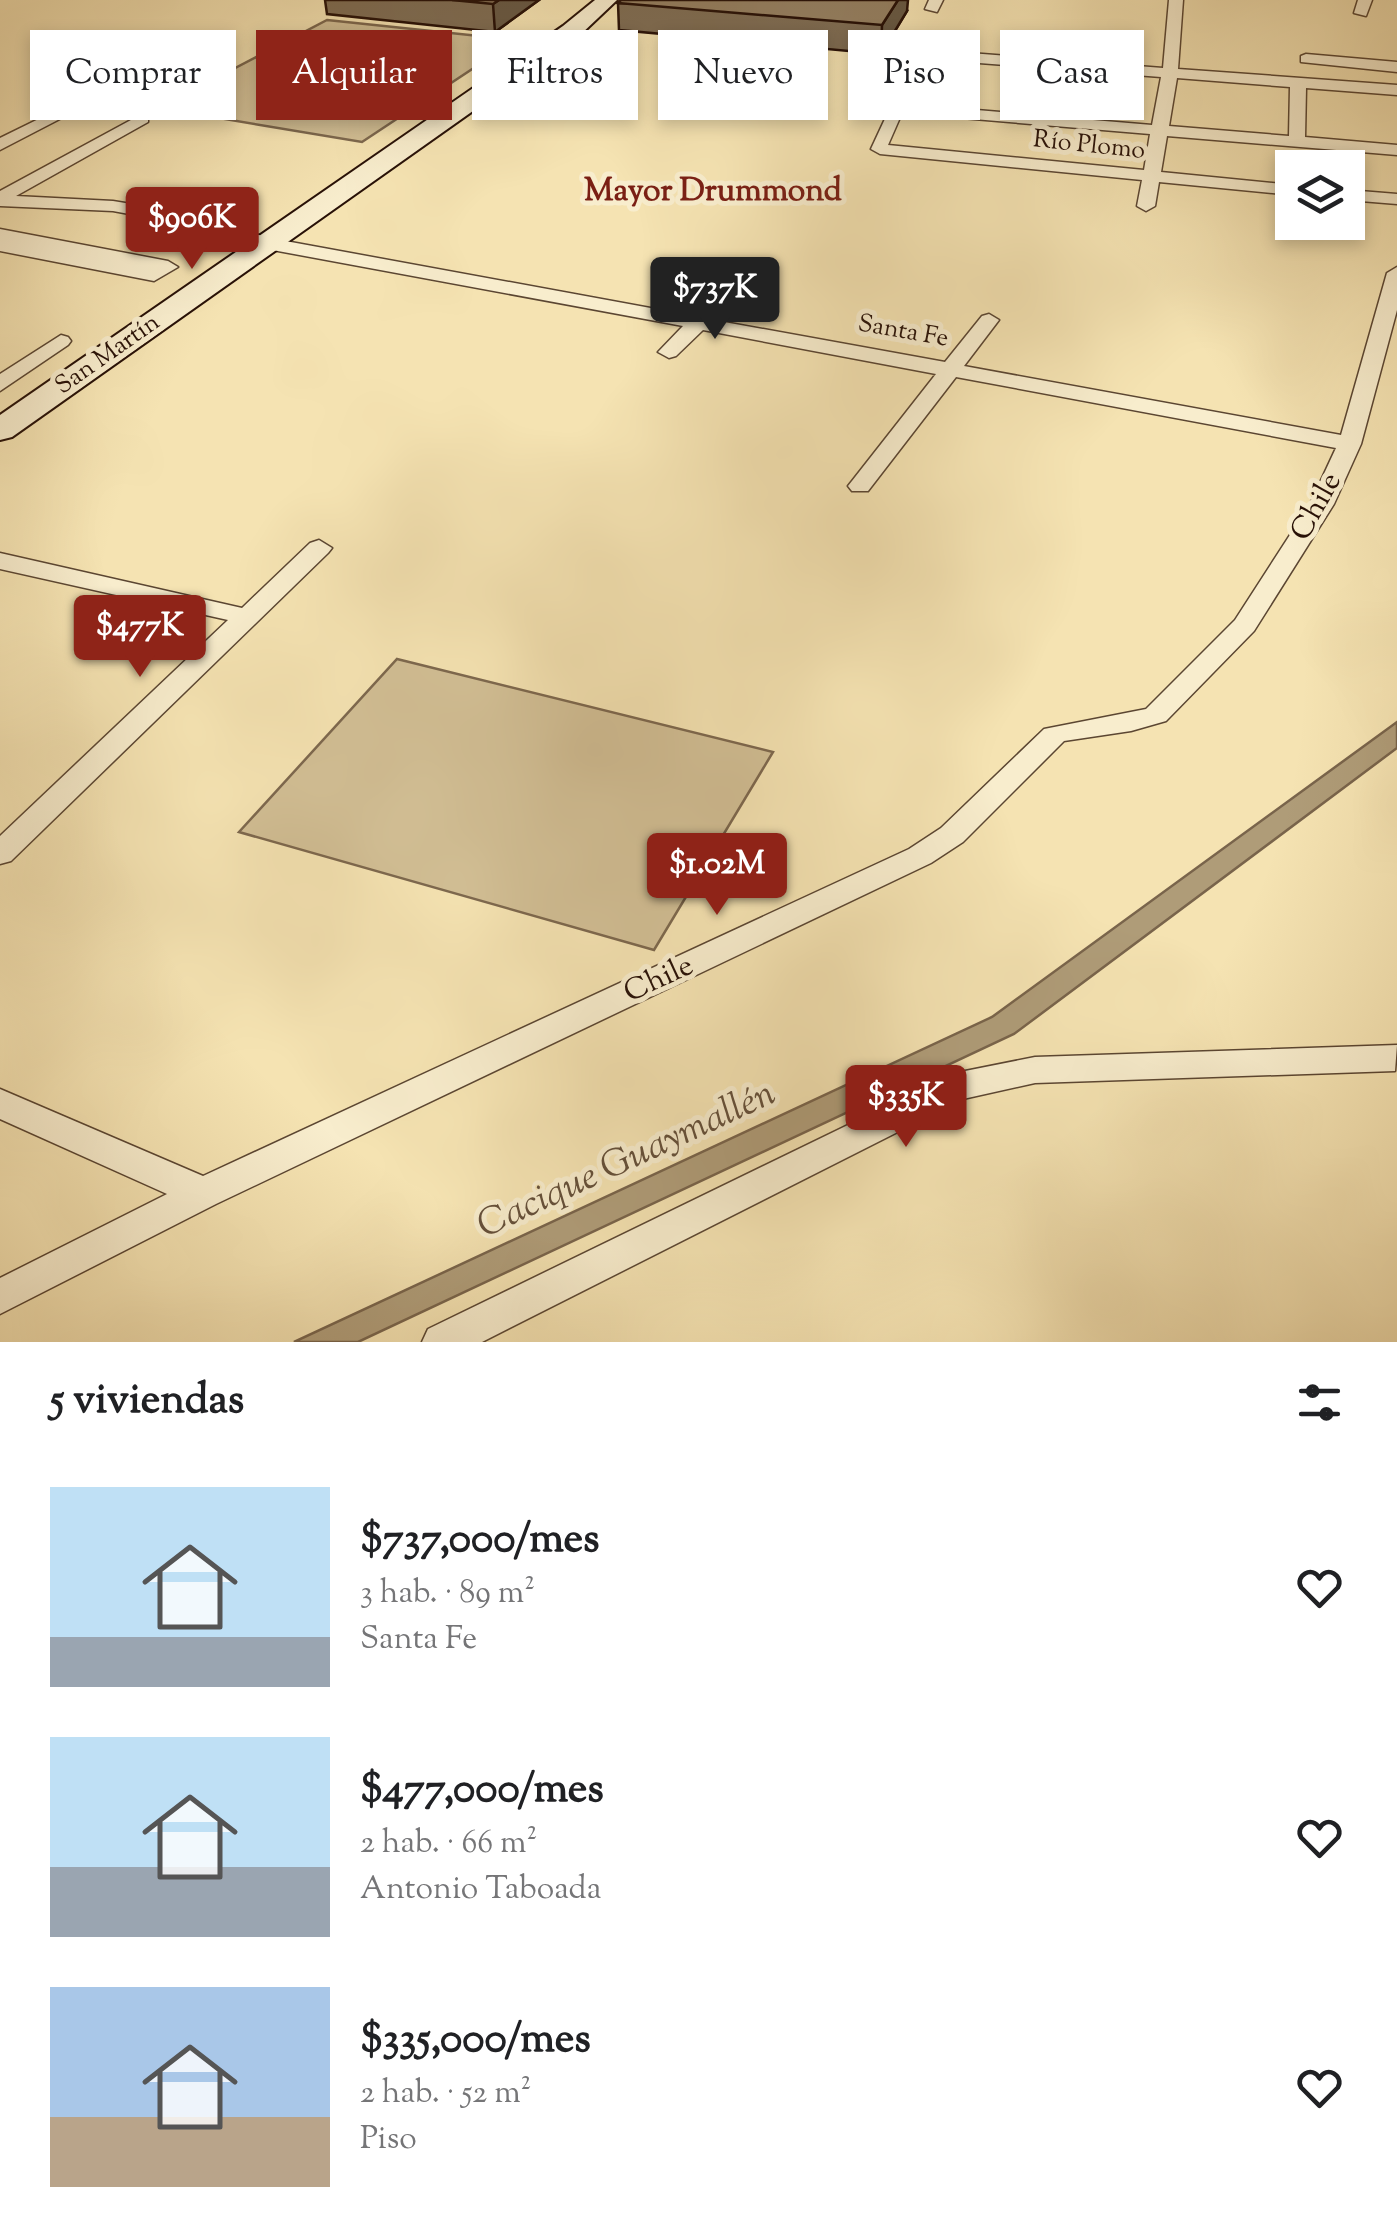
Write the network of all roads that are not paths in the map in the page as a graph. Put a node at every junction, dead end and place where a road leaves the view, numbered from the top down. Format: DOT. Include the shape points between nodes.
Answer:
graph roads {
  1 [pos="607,0"];
  2 [pos="1176,0"];
  3 [pos="980,52"];
  4 [pos="1306,60"];
  5 [pos="1397,67"];
  6 [pos="1170,72"];
  7 [pos="1298,82"];
  8 [pos="1397,90"];
  9 [pos="980,115"];
  10 [pos="49,120"];
  11 [pos="140,120"];
  12 [pos="891,120"];
  13 [pos="1161,130"];
  14 [pos="1297,141"];
  15 [pos="0,145"];
  16 [pos="1397,150"];
  17 [pos="1154,177"];
  18 [pos="1275,188"];
  19 [pos="3,196"];
  20 [pos="1365,196"];
  21 [pos="1397,199"];
  22 [pos="1146,206"];
  23 [pos="0,235"];
  24 [pos="267,243"];
  25 [pos="0,246"];
  26 [pos="1397,273"];
  27 [pos="726,295"];
  28 [pos="989,320"];
  29 [pos="699,322"];
  30 [pos="61,342"];
  31 [pos="669,352"];
  32 [pos="951,369"];
  33 [pos="0,384"];
  34 [pos="0,430"];
  35 [pos="1350,444"];
  36 [pos="860,486"];
  37 [pos="320,548"];
  38 [pos="0,561"];
  39 [pos="248,617"];
  40 [pos="0,854"];
  41 [pos="1395,1058"];
  42 [pos="0,1102"];
  43 [pos="204,1193"];
  44 [pos="0,1297"];
  45 [pos="442,1342"];
  1 -- 24 [label="main road, San Martín"];
  2 -- 6 [label="street"];
  3 -- 6 [label="street"];
  4 -- 5 [label="street"];
  6 -- 7 [label="street"];
  6 -- 13 [label="street"];
  7 -- 8 [label="street"];
  7 -- 14 [label="street"];
  9 -- 13 [label="street"];
  10 -- 15 [label="street"];
  11 -- 19 [label="street"];
  12 -- 17 [label="street, Río Plomo" via="880,149"];
  13 -- 14 [label="street"];
  13 -- 17 [label="street"];
  14 -- 16 [label="street"];
  17 -- 18 [label="street, Río Plomo"];
  17 -- 22 [label="street"];
  19 -- 24 [label="street, Santa Fe" via="119,201 222,222"];
  20 -- 21 [label="street"];
  23 -- 25 [label="street" via="168,267 154,275"];
  24 -- 29 [label="street, Santa Fe"];
  24 -- 34 [label="main road, San Martín"];
  26 -- 35 [label="street, Chile"];
  27 -- 29 [label="street"];
  28 -- 32 [label="street"];
  29 -- 31 [label="street"];
  29 -- 32 [label="street, Santa Fe"];
  30 -- 33 [label="street"];
  32 -- 35 [label="street, Santa Fe"];
  32 -- 36 [label="street"];
  35 -- 43 [label="street, Chile" via="1322,504 1245,624 1156,716 1054,735 952,836 920,856"];
  37 -- 39 [label="street"];
  38 -- 39 [label="street"];
  39 -- 40 [label="street"];
  41 -- 45 [label="street" via="1035,1070 955,1087"];
  42 -- 43 [label="street"];
  43 -- 44 [label="street, Chile"];
}
